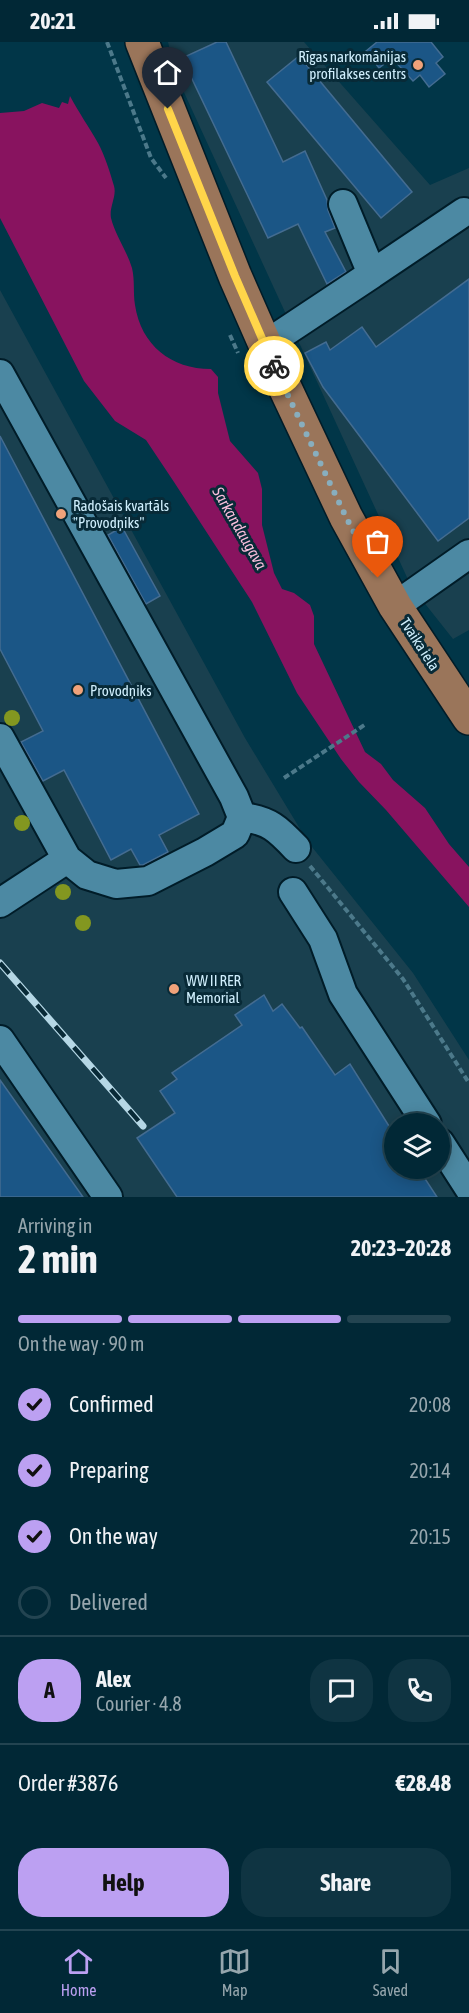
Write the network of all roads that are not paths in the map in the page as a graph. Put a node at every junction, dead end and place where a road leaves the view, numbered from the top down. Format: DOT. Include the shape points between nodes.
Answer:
graph roads {
  1 [pos="142,42"];
  2 [pos="343,204"];
  3 [pos="464,212"];
  4 [pos="372,274"];
  5 [pos="265,345"];
  6 [pos="0,374"];
  7 [pos="469,554"];
  8 [pos="395,606"];
  9 [pos="469,718"];
  10 [pos="0,738"];
  11 [pos="242,817"];
  12 [pos="297,848"];
  13 [pos="67,859"];
  14 [pos="293,892"];
  15 [pos="0,903"];
  16 [pos="0,1040"];
  17 [pos="420,1113"];
  18 [pos="450,1159"];
  19 [pos="469,1188"];
  20 [pos="108,1197"];
  1 -- 5 [label="main road, Tvaika iela"];
  2 -- 4 [label="lane"];
  3 -- 4 [label="lane"];
  4 -- 5 [label="lane"];
  5 -- 8 [label="main road, Tvaika iela" via="346,517"];
  6 -- 11 [label="lane"];
  7 -- 8 [label="lane"];
  8 -- 9 [label="main road, Tvaika iela"];
  10 -- 13 [label="lane"];
  11 -- 12 [label="lane" via="259,818 276,827"];
  11 -- 13 [label="lane" via="235,834 148,881 116,884 87,875"];
  13 -- 15 [label="lane"];
  14 -- 17 [label="lane" via="323,939 343,994"];
  16 -- 20 [label="lane"];
  18 -- 19 [label="lane"];
}
